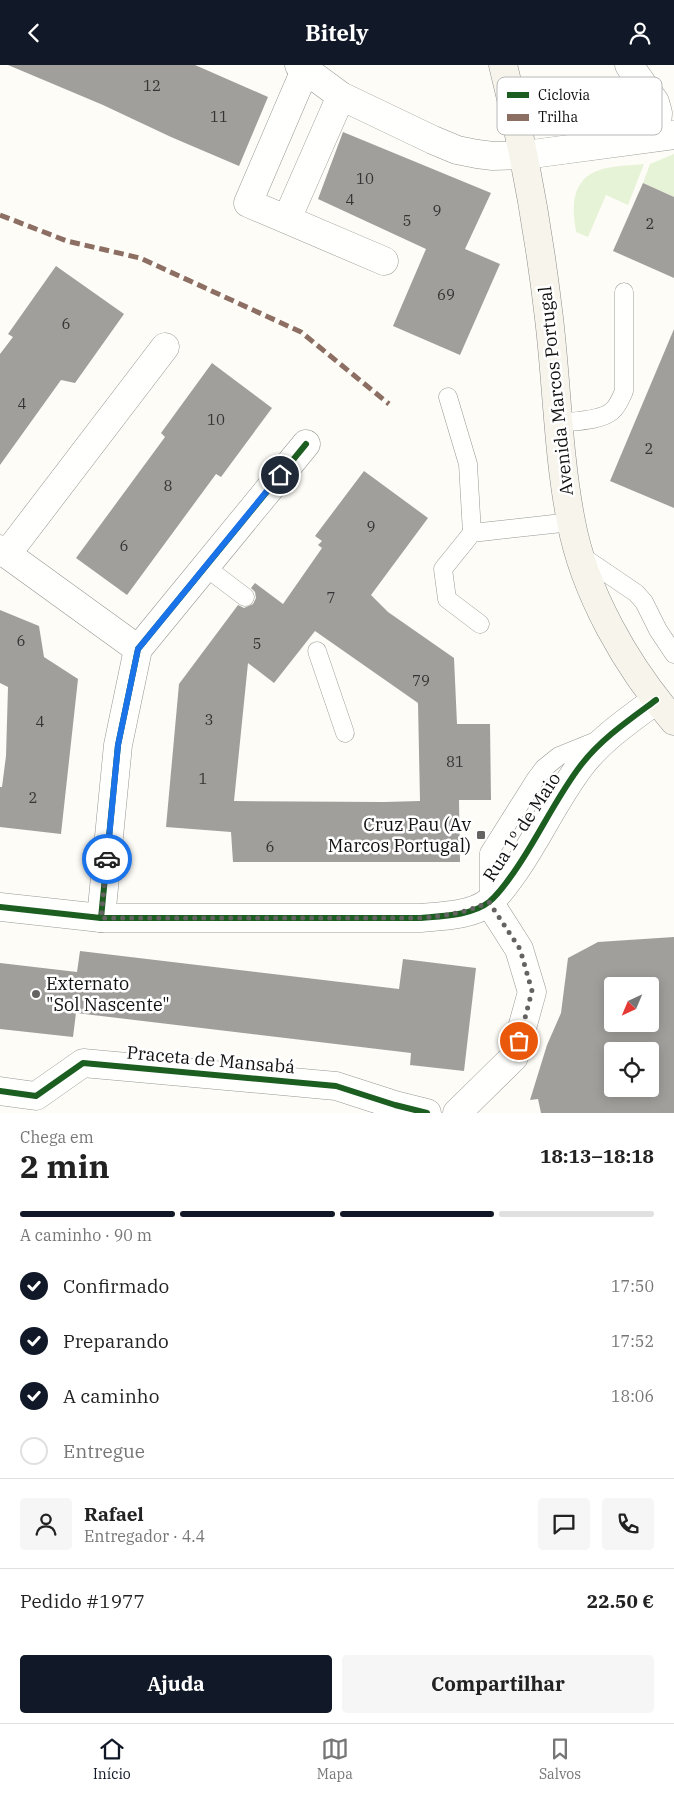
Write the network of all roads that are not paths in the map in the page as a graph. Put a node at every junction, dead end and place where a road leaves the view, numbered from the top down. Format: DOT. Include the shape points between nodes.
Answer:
graph roads {
  1 [pos="629,65"];
  2 [pos="302,68"];
  3 [pos="638,77"];
  4 [pos="341,96"];
  5 [pos="520,135"];
  6 [pos="665,136"];
  7 [pos="525,155"];
  8 [pos="287,219"];
  9 [pos="384,261"];
  10 [pos="624,292"];
  11 [pos="165,347"];
  12 [pos="448,397"];
  13 [pos="559,423"];
  14 [pos="306,444"];
  15 [pos="571,522"];
  16 [pos="472,533"];
  17 [pos="4,551"];
  18 [pos="580,555"];
  19 [pos="204,566"];
  20 [pos="244,597"];
  21 [pos="480,624"];
  22 [pos="138,649"];
  23 [pos="317,651"];
  24 [pos="674,654"];
  25 [pos="656,701"];
  26 [pos="674,721"];
  27 [pos="345,733"];
  28 [pos="489,902"];
  29 [pos="0,907"];
  30 [pos="101,918"];
  31 [pos="0,1091"];
  32 [pos="426,1113"];
  33 [pos="457,1113"];
  1 -- 3 [label="street"];
  2 -- 4 [label="street"];
  2 -- 8 [label="street" via="248,203"];
  4 -- 7 [label="street" via="456,150 493,156"];
  4 -- 8 [label="street"];
  5 -- 7 [label="main road, Avenida Marcos Portugal"];
  6 -- 7 [label="street"];
  7 -- 13 [label="main road, Avenida Marcos Portugal" via="542,257"];
  8 -- 9 [label="street"];
  10 -- 13 [label="lane" via="624,391 619,403 604,417"];
  11 -- 17 [label="street"];
  12 -- 16 [label="lane" via="468,464"];
  13 -- 15 [label="main road, Avenida Marcos Portugal"];
  14 -- 19 [label="street"];
  15 -- 16 [label="lane"];
  15 -- 18 [label="main road, Avenida Marcos Portugal"];
  16 -- 21 [label="lane" via="443,569 447,599"];
  17 -- 22 [label="street"];
  18 -- 24 [label="lane" via="636,593"];
  18 -- 25 [label="main road, Avenida Marcos Portugal" via="591,587 618,642"];
  19 -- 20 [label="lane"];
  19 -- 22 [label="street"];
  22 -- 30 [label="street" via="118,745"];
  23 -- 27 [label="lane"];
  25 -- 26 [label="main road, Avenida Marcos Portugal"];
  25 -- 28 [label="street, Rua 1º de Maio" via="606,737 582,764 522,861"];
  28 -- 30 [label="street, Rua 1º de Maio" via="470,911 419,918"];
  28 -- 33 [label="street" via="520,949 532,991 514,1057"];
  29 -- 30 [label="street, Rua 1º de Maio"];
  31 -- 32 [label="street, Praceta de Mansabá" via="36,1096 83,1063 336,1086"];
}
